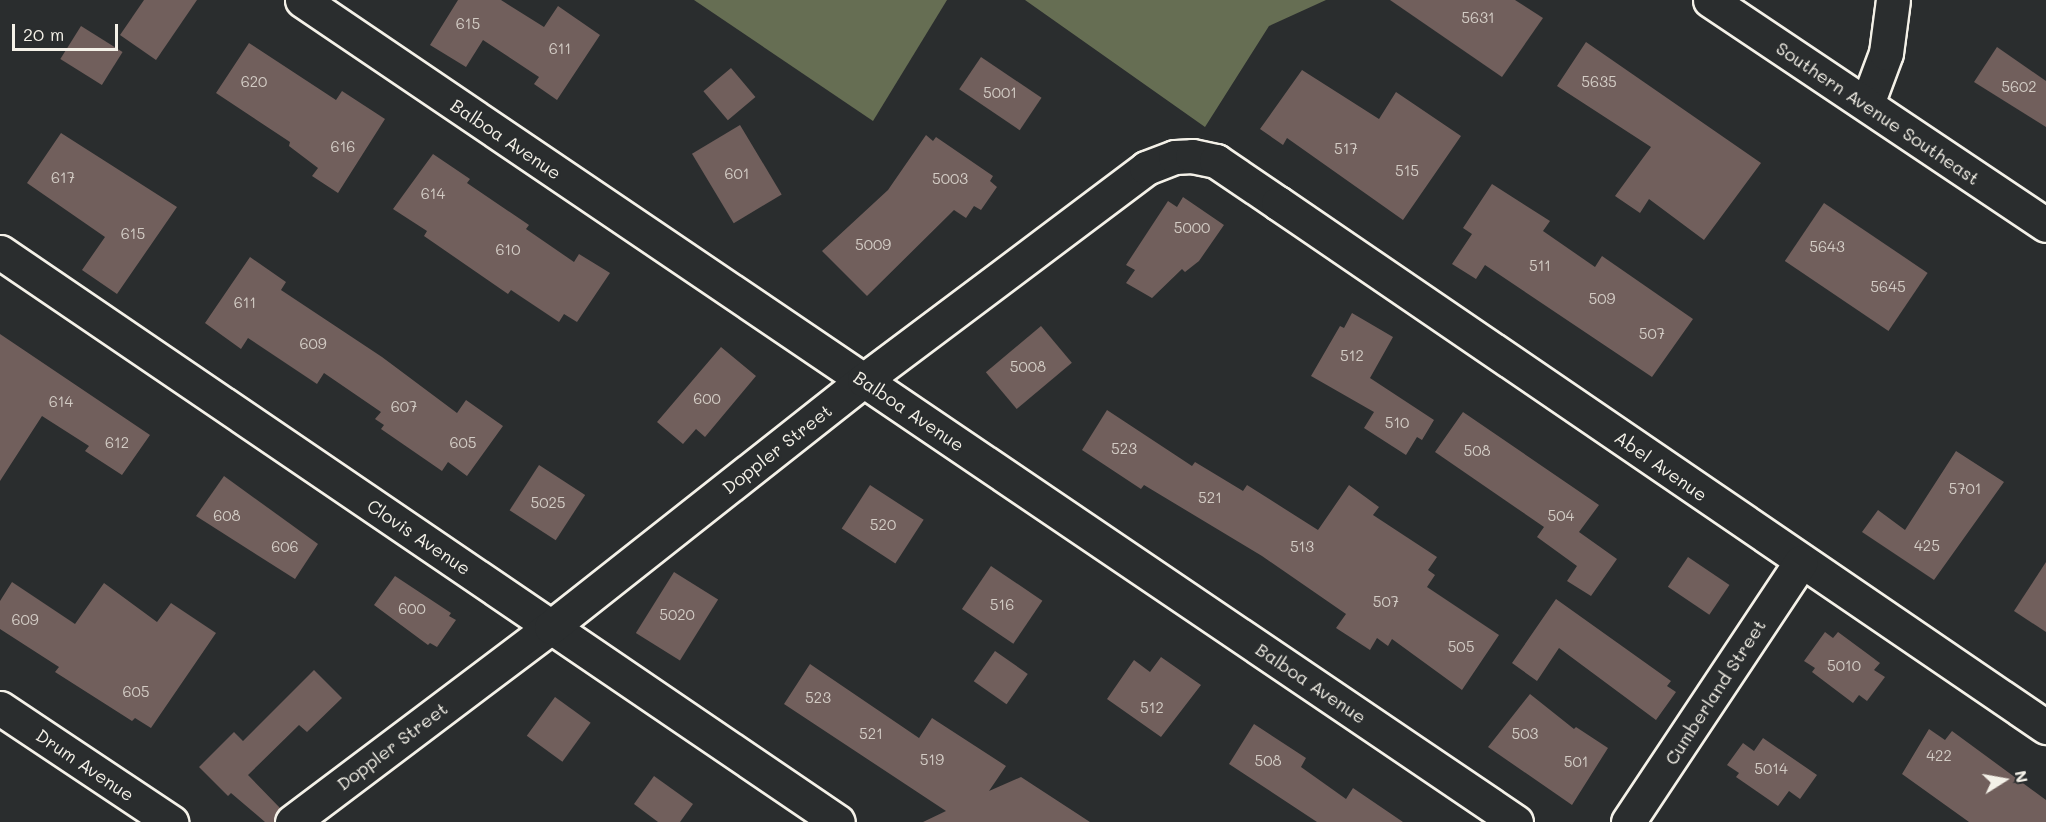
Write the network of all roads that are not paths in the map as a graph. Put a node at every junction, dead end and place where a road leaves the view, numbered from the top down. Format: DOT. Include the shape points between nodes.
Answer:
graph roads {
  1 [pos="302,0"];
  2 [pos="1710,0"];
  3 [pos="1893,0"];
  4 [pos="1867,104"];
  5 [pos="1278,203"];
  6 [pos="2046,225"];
  7 [pos="0,252"];
  8 [pos="864,380"];
  9 [pos="1801,562"];
  10 [pos="551,627"];
  11 [pos="0,708"];
  12 [pos="2046,727"];
  13 [pos="171,822"];
  14 [pos="292,822"];
  15 [pos="838,822"];
  16 [pos="1516,822"];
  17 [pos="1629,822"];
  1 -- 8 [label="street, Balboa Avenue"];
  2 -- 4 [label="street, Southern Avenue Southeast"];
  3 -- 4 [label="street" via="1886,53"];
  4 -- 6 [label="street, Southern Avenue Southeast"];
  5 -- 8 [label="street, Doppler Street" via="1216,161 1192,156 1158,162"];
  5 -- 9 [label="street, Abel Avenue"];
  7 -- 10 [label="street, Clovis Avenue"];
  8 -- 10 [label="street, Doppler Street"];
  8 -- 16 [label="street, Balboa Avenue"];
  9 -- 12 [label="street, Abel Avenue"];
  9 -- 17 [label="street, Cumberland Street"];
  10 -- 14 [label="street, Doppler Street"];
  10 -- 15 [label="street, Clovis Avenue"];
  11 -- 13 [label="street, Drum Avenue"];
}
